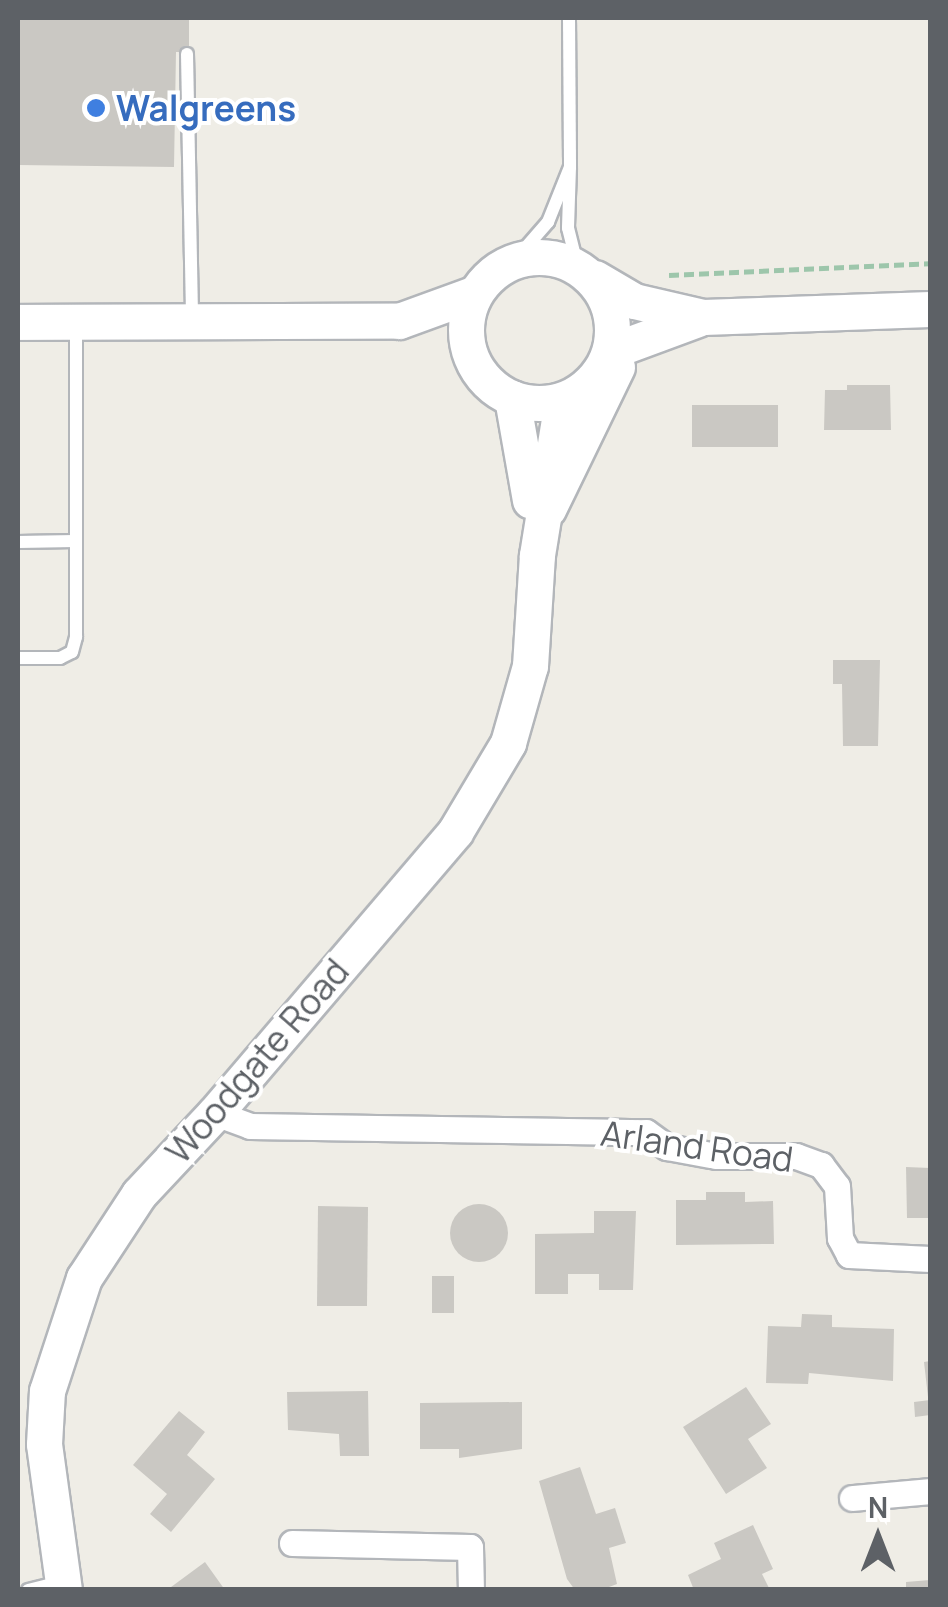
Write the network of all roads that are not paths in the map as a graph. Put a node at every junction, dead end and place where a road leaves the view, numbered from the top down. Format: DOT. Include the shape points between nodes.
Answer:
graph roads {
  1 [pos="569,18"];
  2 [pos="187,54"];
  3 [pos="570,167"];
  4 [pos="514,261"];
  5 [pos="584,270"];
  6 [pos="473,294"];
  7 [pos="930,308"];
  8 [pos="704,317"];
  9 [pos="192,319"];
  10 [pos="398,320"];
  11 [pos="18,322"];
  12 [pos="76,323"];
  13 [pos="623,345"];
  14 [pos="470,357"];
  15 [pos="512,398"];
  16 [pos="562,400"];
  17 [pos="545,514"];
  18 [pos="75,541"];
  19 [pos="18,542"];
  20 [pos="537,555"];
  21 [pos="18,658"];
  22 [pos="215,1114"];
  23 [pos="930,1259"];
  24 [pos="930,1491"];
  25 [pos="852,1498"];
  26 [pos="292,1543"];
  27 [pos="51,1587"];
  28 [pos="471,1590"];
  1 -- 3 [label="lane"];
  2 -- 9 [label="lane"];
  3 -- 4 [label="lane" via="548,222"];
  3 -- 5 [label="lane" via="568,228"];
  4 -- 5 [label="street"];
  4 -- 6 [label="street" via="488,274"];
  5 -- 8 [label="street" via="634,301"];
  5 -- 13 [label="street" via="610,306"];
  6 -- 10 [label="street"];
  6 -- 14 [label="street" via="465,338"];
  7 -- 8 [label="street"];
  8 -- 13 [label="street"];
  9 -- 10 [label="street"];
  9 -- 12 [label="street"];
  10 -- 14 [label="street"];
  11 -- 12 [label="street"];
  12 -- 18 [label="lane"];
  13 -- 16 [label="street" via="588,384"];
  13 -- 17 [label="street, Woodgate Road" via="570,475"];
  14 -- 15 [label="street" via="494,388"];
  15 -- 16 [label="street"];
  15 -- 20 [label="street, Woodgate Road"];
  16 -- 17 [label="street, Woodgate Road"];
  17 -- 20 [label="street, Woodgate Road"];
  18 -- 19 [label="lane"];
  18 -- 21 [label="lane" via="72,652"];
  20 -- 22 [label="street, Woodgate Road" via="530,666 508,743 454,832"];
  22 -- 23 [label="street, Arland Road" via="250,1126 646,1132 667,1147 716,1156 796,1156 820,1165 837,1186 840,1238 849,1255"];
  22 -- 27 [label="street, Woodgate Road" via="108,1235 63,1330 47,1391 44,1444"];
  24 -- 25 [label="street"];
  26 -- 28 [label="street" via="470,1547"];
}
